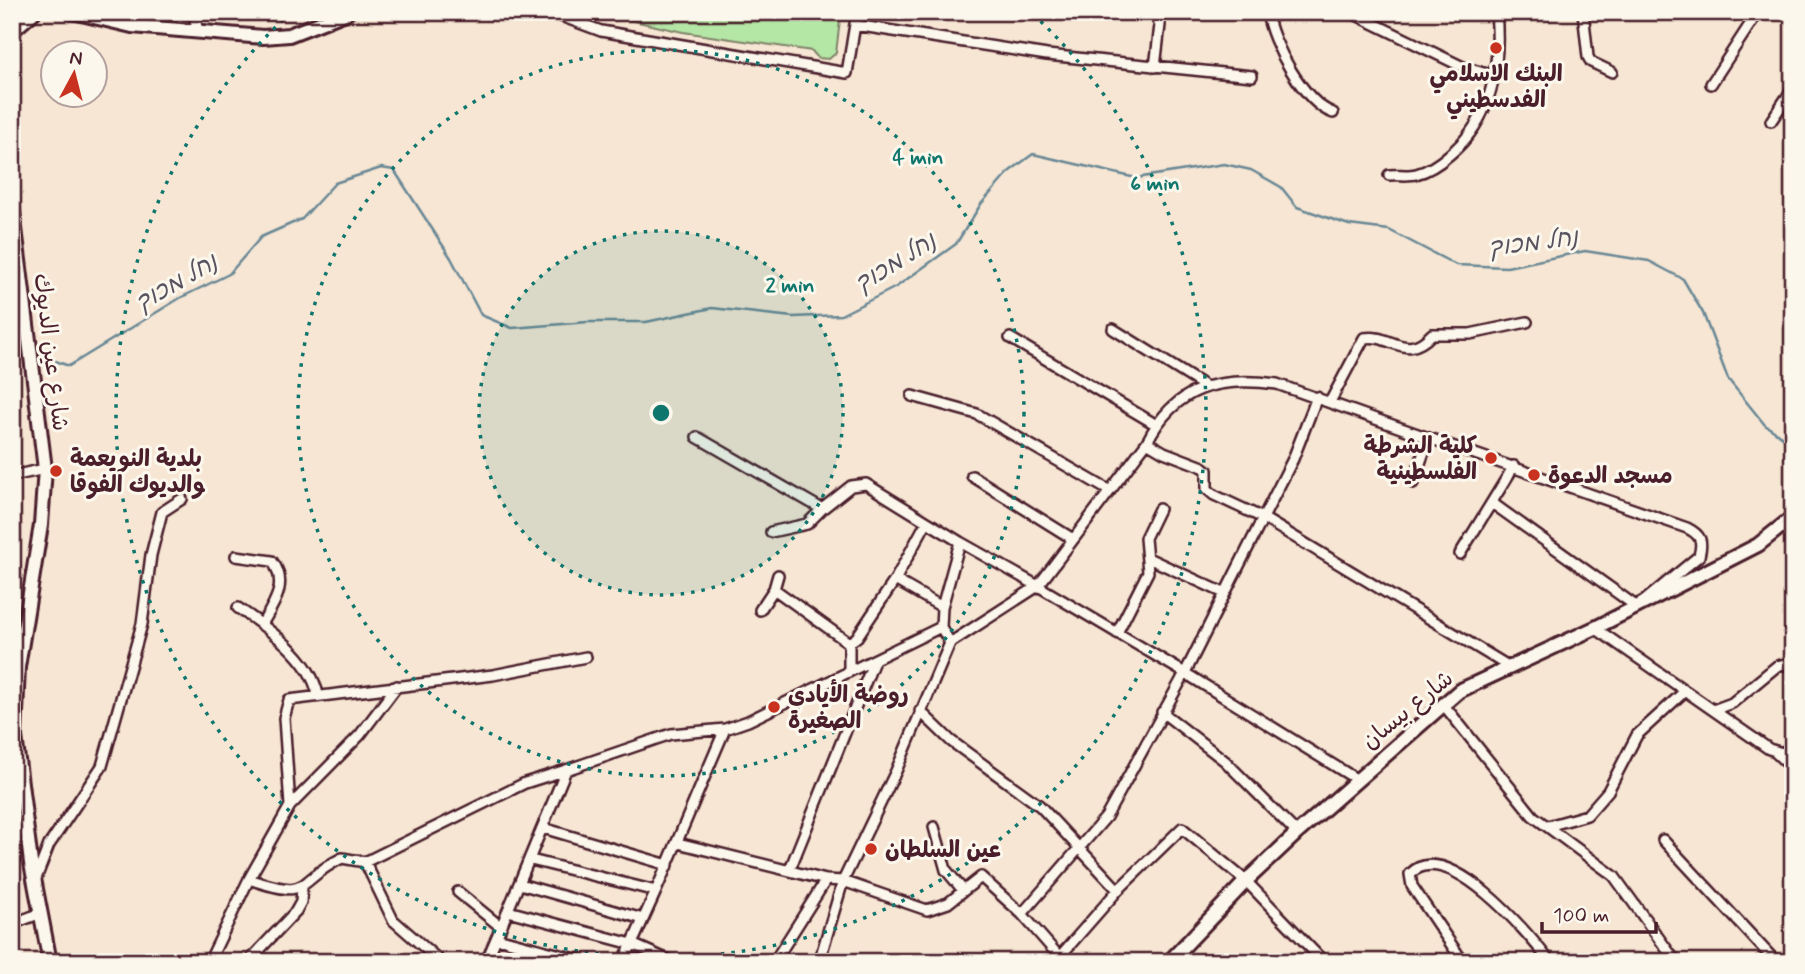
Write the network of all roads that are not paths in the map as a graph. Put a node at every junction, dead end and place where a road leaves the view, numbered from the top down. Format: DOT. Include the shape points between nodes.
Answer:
graph roads {
  1 [pos="34,12"];
  2 [pos="73,12"];
  3 [pos="193,12"];
  4 [pos="348,12"];
  5 [pos="550,12"];
  6 [pos="857,12"];
  7 [pos="1153,12"];
  8 [pos="1267,12"];
  9 [pos="1350,12"];
  10 [pos="1496,12"];
  11 [pos="1583,12"];
  12 [pos="1758,12"];
  13 [pos="855,25"];
  14 [pos="12,31"];
  15 [pos="198,31"];
  16 [pos="1155,67"];
  17 [pos="1612,72"];
  18 [pos="1252,76"];
  19 [pos="1494,76"];
  20 [pos="1711,84"];
  21 [pos="1793,88"];
  22 [pos="1333,113"];
  23 [pos="1771,121"];
  24 [pos="1389,175"];
  25 [pos="12,204"];
  26 [pos="1527,322"];
  27 [pos="1113,329"];
  28 [pos="1010,338"];
  29 [pos="1203,385"];
  30 [pos="912,396"];
  31 [pos="1317,397"];
  32 [pos="1330,402"];
  33 [pos="1155,424"];
  34 [pos="697,436"];
  35 [pos="1429,438"];
  36 [pos="1147,442"];
  37 [pos="1514,466"];
  38 [pos="46,469"];
  39 [pos="12,476"];
  40 [pos="972,476"];
  41 [pos="1413,483"];
  42 [pos="1110,491"];
  43 [pos="182,499"];
  44 [pos="1492,503"];
  45 [pos="822,509"];
  46 [pos="1159,509"];
  47 [pos="1793,517"];
  48 [pos="1263,518"];
  49 [pos="926,523"];
  50 [pos="771,532"];
  51 [pos="1073,539"];
  52 [pos="960,542"];
  53 [pos="1460,554"];
  54 [pos="236,556"];
  55 [pos="1148,558"];
  56 [pos="778,575"];
  57 [pos="895,580"];
  58 [pos="1038,586"];
  59 [pos="774,589"];
  60 [pos="1224,593"];
  61 [pos="942,607"];
  62 [pos="1637,607"];
  63 [pos="239,608"];
  64 [pos="760,610"];
  65 [pos="262,624"];
  66 [pos="941,627"];
  67 [pos="1595,628"];
  68 [pos="1117,633"];
  69 [pos="849,643"];
  70 [pos="950,643"];
  71 [pos="17,646"];
  72 [pos="586,657"];
  73 [pos="874,661"];
  74 [pos="1508,666"];
  75 [pos="1793,668"];
  76 [pos="849,673"];
  77 [pos="1185,673"];
  78 [pos="397,686"];
  79 [pos="1685,691"];
  80 [pos="318,695"];
  81 [pos="1443,704"];
  82 [pos="1713,710"];
  83 [pos="920,711"];
  84 [pos="1162,712"];
  85 [pos="726,729"];
  86 [pos="1793,746"];
  87 [pos="1776,753"];
  88 [pos="1793,769"];
  89 [pos="566,770"];
  90 [pos="1356,779"];
  91 [pos="290,806"];
  92 [pos="1548,826"];
  93 [pos="934,827"];
  94 [pos="543,828"];
  95 [pos="1297,833"];
  96 [pos="1663,840"];
  97 [pos="678,843"];
  98 [pos="1079,850"];
  99 [pos="531,860"];
  100 [pos="365,862"];
  101 [pos="668,865"];
  102 [pos="790,869"];
  103 [pos="249,879"];
  104 [pos="826,880"];
  105 [pos="35,881"];
  106 [pos="844,881"];
  107 [pos="1245,881"];
  108 [pos="520,884"];
  109 [pos="302,887"];
  110 [pos="962,889"];
  111 [pos="1118,890"];
  112 [pos="656,891"];
  113 [pos="457,892"];
  114 [pos="508,911"];
  115 [pos="41,913"];
  116 [pos="1022,915"];
  117 [pos="643,919"];
  118 [pos="12,924"];
  119 [pos="501,927"];
  120 [pos="497,938"];
  121 [pos="632,944"];
  122 [pos="1060,960"];
  123 [pos="50,962"];
  124 [pos="209,962"];
  125 [pos="248,962"];
  126 [pos="441,962"];
  127 [pos="485,962"];
  128 [pos="587,962"];
  129 [pos="623,962"];
  130 [pos="673,962"];
  131 [pos="774,962"];
  132 [pos="819,962"];
  133 [pos="1169,962"];
  134 [pos="1324,962"];
  135 [pos="1463,962"];
  136 [pos="1550,962"];
  137 [pos="1676,962"];
  138 [pos="1776,962"];
  1 -- 14 [label="street"];
  2 -- 15 [label="street" via="132,26"];
  3 -- 15 [label="street"];
  4 -- 15 [label="street" via="289,35"];
  5 -- 13 [label="street" via="601,31 847,73"];
  6 -- 13 [label="street"];
  7 -- 16 [label="street" via="1160,25"];
  8 -- 22 [label="street" via="1295,75 1316,103"];
  9 -- 19 [label="street" via="1462,67"];
  10 -- 19 [label="street"];
  11 -- 17 [label="street" via="1588,57"];
  12 -- 20 [label="street"];
  13 -- 16 [label="street"];
  16 -- 18 [label="street"];
  19 -- 24 [label="street" via="1482,117 1460,146 1416,174"];
  21 -- 23 [label="street"];
  25 -- 38 [label="street, شارع عين الديوك"];
  26 -- 32 [label="street" via="1470,334 1432,334 1411,348 1364,338"];
  27 -- 29 [label="street"];
  28 -- 33 [label="street"];
  29 -- 31 [label="street" via="1256,382"];
  29 -- 33 [label="street"];
  30 -- 42 [label="street" via="978,414"];
  31 -- 32 [label="street"];
  31 -- 48 [label="street"];
  32 -- 35 [label="street"];
  33 -- 36 [label="street"];
  34 -- 45 [label="street"];
  35 -- 37 [label="street"];
  35 -- 41 [label="street"];
  36 -- 42 [label="street"];
  36 -- 48 [label="street" via="1203,467 1207,489 1214,495"];
  37 -- 44 [label="street"];
  37 -- 62 [label="street" via="1697,533 1702,541 1699,556"];
  38 -- 39 [label="street"];
  38 -- 71 [label="street, شارع عين الديوك" via="41,525"];
  40 -- 51 [label="street"];
  42 -- 51 [label="street"];
  43 -- 105 [label="street" via="162,512 142,624 102,766 49,845"];
  44 -- 53 [label="street"];
  44 -- 62 [label="street"];
  45 -- 49 [label="street" via="850,486 866,484"];
  45 -- 50 [label="street" via="807,524"];
  46 -- 55 [label="street" via="1145,538"];
  47 -- 62 [label="street, شارع بيسان" via="1758,545"];
  48 -- 60 [label="street"];
  48 -- 74 [label="street"];
  49 -- 52 [label="street"];
  49 -- 57 [label="street"];
  51 -- 58 [label="street"];
  52 -- 58 [label="street"];
  52 -- 61 [label="street"];
  54 -- 65 [label="street" via="272,561 278,570 278,593"];
  55 -- 60 [label="street"];
  55 -- 68 [label="street" via="1148,572"];
  56 -- 59 [label="street"];
  57 -- 61 [label="street"];
  57 -- 69 [label="street"];
  58 -- 68 [label="street"];
  58 -- 70 [label="street"];
  59 -- 64 [label="street"];
  59 -- 69 [label="street"];
  60 -- 77 [label="street"];
  61 -- 66 [label="street"];
  62 -- 67 [label="street, شارع بيسان"];
  63 -- 65 [label="street"];
  65 -- 80 [label="street" via="298,660"];
  66 -- 70 [label="street"];
  66 -- 73 [label="street"];
  67 -- 74 [label="street, شارع بيسان"];
  67 -- 79 [label="street"];
  68 -- 77 [label="street"];
  69 -- 76 [label="street"];
  70 -- 83 [label="street"];
  71 -- 105 [label="street, شارع عين الديوك" via="17,767"];
  72 -- 78 [label="street" via="493,675"];
  73 -- 76 [label="street"];
  73 -- 102 [label="street"];
  74 -- 81 [label="street, شارع بيسان"];
  75 -- 82 [label="street" via="1777,666 1732,703"];
  76 -- 85 [label="street"];
  77 -- 84 [label="street"];
  77 -- 90 [label="street"];
  78 -- 80 [label="street"];
  78 -- 91 [label="street" via="360,735"];
  79 -- 82 [label="street"];
  79 -- 92 [label="street" via="1637,736 1608,791 1587,815"];
  80 -- 91 [label="street" via="289,701 286,708"];
  81 -- 90 [label="street, شارع بيسان"];
  81 -- 92 [label="street" via="1526,807"];
  82 -- 87 [label="street"];
  83 -- 98 [label="street" via="951,741 1040,806"];
  83 -- 106 [label="street"];
  84 -- 95 [label="street" via="1225,761"];
  84 -- 98 [label="street" via="1115,803"];
  85 -- 89 [label="street" via="671,734"];
  85 -- 97 [label="street"];
  86 -- 87 [label="street"];
  87 -- 88 [label="street"];
  89 -- 94 [label="street"];
  89 -- 100 [label="street" via="526,783"];
  90 -- 95 [label="street, شارع بيسان"];
  91 -- 103 [label="street"];
  92 -- 137 [label="street" via="1614,876"];
  93 -- 110 [label="street" via="946,870"];
  94 -- 99 [label="street"];
  94 -- 101 [label="street"];
  95 -- 107 [label="street, شارع بيسان"];
  96 -- 138 [label="street"];
  97 -- 101 [label="street"];
  97 -- 102 [label="street"];
  98 -- 111 [label="street"];
  98 -- 116 [label="street"];
  99 -- 108 [label="street"];
  99 -- 112 [label="street"];
  100 -- 109 [label="street" via="342,859"];
  100 -- 126 [label="street" via="393,920"];
  101 -- 112 [label="street"];
  102 -- 104 [label="street"];
  103 -- 109 [label="street" via="281,889"];
  103 -- 124 [label="street"];
  104 -- 106 [label="street"];
  104 -- 131 [label="street"];
  105 -- 115 [label="street, شارع عين الديوك"];
  106 -- 110 [label="street" via="927,910 939,908"];
  106 -- 132 [label="street"];
  107 -- 111 [label="street" via="1182,828"];
  107 -- 133 [label="street, شارع بيسان"];
  107 -- 134 [label="street"];
  108 -- 114 [label="street"];
  108 -- 117 [label="street"];
  109 -- 125 [label="street" via="296,911"];
  110 -- 116 [label="street" via="981,877"];
  111 -- 122 [label="street"];
  112 -- 117 [label="street"];
  113 -- 119 [label="street"];
  114 -- 119 [label="street"];
  114 -- 121 [label="street"];
  115 -- 118 [label="street"];
  115 -- 123 [label="street, شارع عين الديوك"];
  116 -- 122 [label="street"];
  117 -- 121 [label="street"];
  119 -- 120 [label="street"];
  120 -- 127 [label="street"];
  120 -- 128 [label="street"];
  121 -- 129 [label="street"];
  121 -- 130 [label="street"];
  135 -- 136 [label="street" via="1412,886 1410,874 1422,865 1445,868 1496,902"];
}
